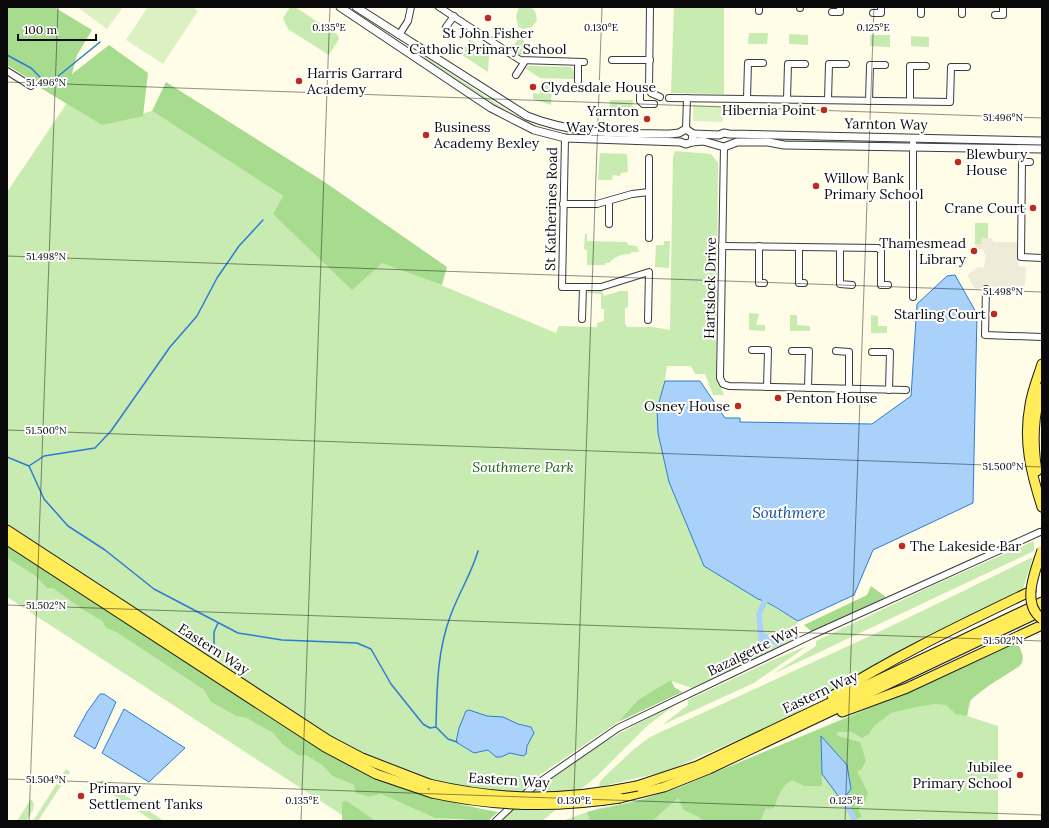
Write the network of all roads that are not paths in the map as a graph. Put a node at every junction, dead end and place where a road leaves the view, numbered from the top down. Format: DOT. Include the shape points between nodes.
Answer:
graph roads {
  1 [pos="340,7"];
  2 [pos="356,7"];
  3 [pos="411,7"];
  4 [pos="439,7"];
  5 [pos="650,7"];
  6 [pos="840,7"];
  7 [pos="881,7"];
  8 [pos="921,7"];
  9 [pos="962,7"];
  10 [pos="1003,7"];
  11 [pos="832,12"];
  12 [pos="873,13"];
  13 [pos="921,14"];
  14 [pos="962,14"];
  15 [pos="995,15"];
  16 [pos="454,16"];
  17 [pos="446,26"];
  18 [pos="399,35"];
  19 [pos="393,43"];
  20 [pos="612,60"];
  21 [pos="650,60"];
  22 [pos="525,61"];
  23 [pos="763,63"];
  24 [pos="805,64"];
  25 [pos="846,64"];
  26 [pos="885,65"];
  27 [pos="926,66"];
  28 [pos="967,67"];
  29 [pos="7,71"];
  30 [pos="516,75"];
  31 [pos="578,81"];
  32 [pos="31,86"];
  33 [pos="649,89"];
  34 [pos="660,97"];
  35 [pos="669,98"];
  36 [pos="687,98"];
  37 [pos="747,98"];
  38 [pos="787,99"];
  39 [pos="828,100"];
  40 [pos="869,101"];
  41 [pos="910,101"];
  42 [pos="654,104"];
  43 [pos="566,129"];
  44 [pos="686,129"];
  45 [pos="680,133"];
  46 [pos="693,134"];
  47 [pos="729,134"];
  48 [pos="719,135"];
  49 [pos="565,138"];
  50 [pos="913,138"];
  51 [pos="1042,141"];
  52 [pos="680,142"];
  53 [pos="692,142"];
  54 [pos="724,145"];
  55 [pos="913,146"];
  56 [pos="1042,149"];
  57 [pos="649,158"];
  58 [pos="1030,162"];
  59 [pos="649,192"];
  60 [pos="609,201"];
  61 [pos="563,204"];
  62 [pos="609,224"];
  63 [pos="649,238"];
  64 [pos="722,246"];
  65 [pos="759,246"];
  66 [pos="799,247"];
  67 [pos="840,248"];
  68 [pos="1042,258"];
  69 [pos="764,283"];
  70 [pos="804,283"];
  71 [pos="852,285"];
  72 [pos="888,285"];
  73 [pos="582,287"];
  74 [pos="986,289"];
  75 [pos="912,297"];
  76 [pos="582,319"];
  77 [pos="648,320"];
  78 [pos="1042,337"];
  79 [pos="752,350"];
  80 [pos="792,351"];
  81 [pos="836,351"];
  82 [pos="872,352"];
  83 [pos="1042,364"];
  84 [pos="767,387"];
  85 [pos="808,388"];
  86 [pos="1042,388"];
  87 [pos="849,389"];
  88 [pos="889,390"];
  89 [pos="906,390"];
  90 [pos="1042,490"];
  91 [pos="1042,506"];
  92 [pos="7,530"];
  93 [pos="1040,532"];
  94 [pos="7,540"];
  95 [pos="1042,550"];
  96 [pos="1031,591"];
  97 [pos="1042,602"];
  98 [pos="1042,611"];
  99 [pos="1042,619"];
  100 [pos="1042,625"];
  101 [pos="800,722"];
  102 [pos="431,788"];
  103 [pos="496,821"];
  1 -- 19 [label="street, Yarnton Way"];
  2 -- 18 [label="street"];
  3 -- 18 [label="street" via="408,22"];
  4 -- 16 [label="street"];
  5 -- 21 [label="street"];
  6 -- 11 [label="street" via="840,12"];
  7 -- 12 [label="street" via="881,13"];
  8 -- 13 [label="street"];
  9 -- 14 [label="street"];
  10 -- 15 [label="street" via="1003,15"];
  16 -- 17 [label="street"];
  16 -- 22 [label="street"];
  18 -- 19 [label="street"];
  18 -- 43 [label="street" via="527,116"];
  19 -- 49 [label="street, Yarnton Way" via="501,114 534,130"];
  20 -- 21 [label="street"];
  21 -- 33 [label="street"];
  22 -- 30 [label="street"];
  22 -- 31 [label="street" via="581,62"];
  23 -- 37 [label="street" via="748,63"];
  24 -- 38 [label="street" via="788,64"];
  25 -- 39 [label="street" via="829,64"];
  26 -- 40 [label="street" via="870,65"];
  27 -- 41 [label="street" via="910,66"];
  28 -- 41 [label="street" via="951,67 950,102"];
  29 -- 32 [label="street"];
  33 -- 34 [label="street" via="651,93"];
  33 -- 42 [label="street" via="640,90 640,100 643,104"];
  35 -- 36 [label="street"];
  36 -- 37 [label="street"];
  36 -- 44 [label="street"];
  37 -- 38 [label="street"];
  38 -- 39 [label="street"];
  39 -- 40 [label="street"];
  40 -- 41 [label="street"];
  43 -- 45 [label="street" via="586,132"];
  43 -- 49 [label="street"];
  44 -- 45 [label="street"];
  44 -- 46 [label="street"];
  45 -- 52 [label="street"];
  46 -- 48 [label="street, Yarnton Way"];
  46 -- 53 [label="street"];
  47 -- 48 [label="street, Yarnton Way"];
  47 -- 50 [label="street, Yarnton Way"];
  47 -- 54 [label="street" via="732,138"];
  48 -- 54 [label="street" via="718,138"];
  49 -- 52 [label="street, Yarnton Way"];
  49 -- 61 [label="street, St Katherines Road"];
  50 -- 51 [label="street, Yarnton Way"];
  50 -- 55 [label="street"];
  52 -- 53 [label="street, Yarnton Way"];
  53 -- 54 [label="street, Yarnton Way" via="703,141"];
  54 -- 55 [label="street, Yarnton Way" via="737,142 768,142"];
  54 -- 64 [label="street, Hartslock Drive"];
  55 -- 56 [label="street, Yarnton Way"];
  55 -- 75 [label="street"];
  57 -- 59 [label="street"];
  58 -- 68 [label="street" via="1022,162 1021,257"];
  59 -- 60 [label="street"];
  59 -- 63 [label="street"];
  60 -- 61 [label="street" via="597,204"];
  60 -- 62 [label="street"];
  61 -- 73 [label="street, St Katherines Road" via="562,287"];
  64 -- 65 [label="street"];
  64 -- 84 [label="street, Hartslock Drive" via="720,378 723,384 729,386"];
  65 -- 66 [label="street"];
  65 -- 69 [label="street" via="759,283"];
  66 -- 67 [label="street"];
  66 -- 70 [label="street" via="799,283"];
  67 -- 71 [label="street" via="840,284"];
  67 -- 72 [label="street" via="878,248 881,251 881,285"];
  73 -- 76 [label="street"];
  73 -- 77 [label="street, St Katherines Road" via="602,287 649,272"];
  74 -- 78 [label="street" via="985,335"];
  79 -- 84 [label="street" via="768,350"];
  80 -- 85 [label="street" via="809,351"];
  81 -- 87 [label="street" via="849,352"];
  82 -- 88 [label="street" via="890,352"];
  83 -- 91 [label="main road" via="1030,405 1027,430 1028,454"];
  84 -- 85 [label="street, Hartslock Drive"];
  85 -- 87 [label="street, Hartslock Drive"];
  86 -- 90 [label="main road" via="1036,406 1033,440"];
  87 -- 88 [label="street, Hartslock Drive"];
  88 -- 89 [label="street, Hartslock Drive"];
  92 -- 102 [label="main road, Eastern Way" via="328,740"];
  93 -- 103 [label="street, Bazalgette Way" via="812,635 618,728 534,786"];
  94 -- 102 [label="main road, Eastern Way" via="325,747 376,774"];
  95 -- 96 [label="main road, bridge"];
  96 -- 99 [label="main road, bridge" via="1034,611"];
  96 -- 101 [label="main road" via="888,664"];
  97 -- 101 [label="main road, Eastern Way"];
  98 -- 101 [label="main road, Eastern Way"];
  100 -- 101 [label="main road" via="907,688"];
  101 -- 102 [label="main road, Eastern Way, bridge" via="697,766 637,786 566,797 515,797"];
  101 -- 102 [label="main road, Eastern Way, bridge" via="687,778 664,787 620,798 542,806 492,804"];
}
